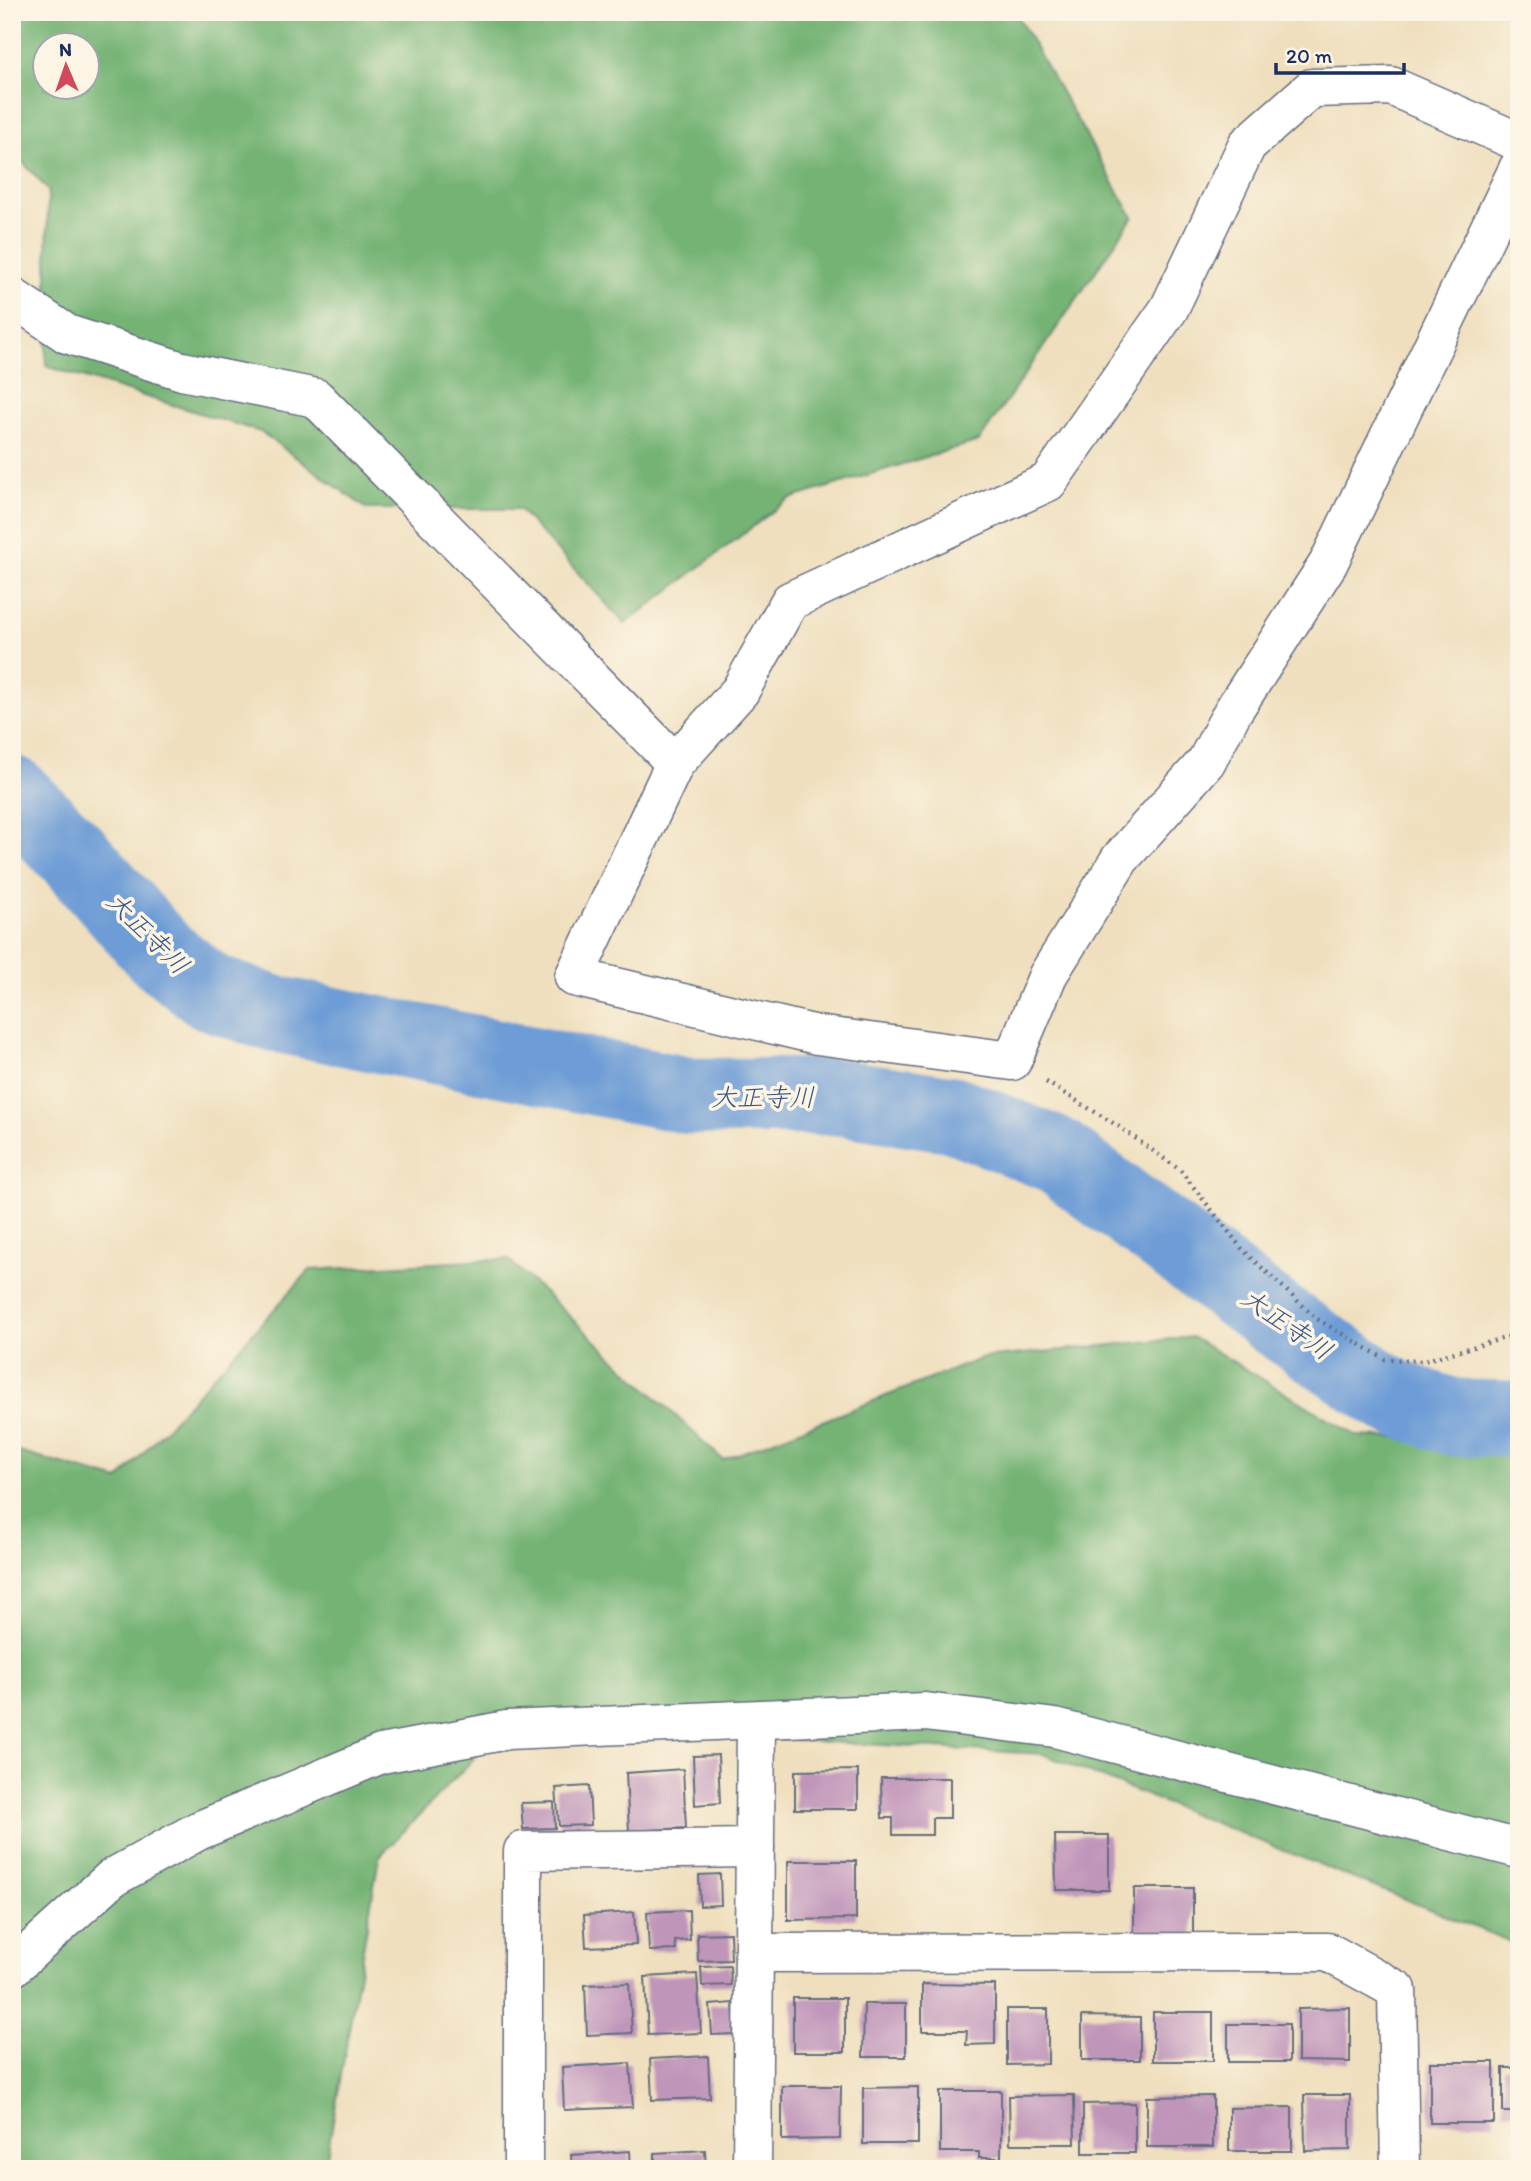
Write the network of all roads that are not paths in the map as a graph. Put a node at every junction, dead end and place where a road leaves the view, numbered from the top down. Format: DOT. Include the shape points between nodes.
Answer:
graph roads {
  1 [pos="1519,142"];
  2 [pos="1519,167"];
  3 [pos="12,297"];
  4 [pos="675,763"];
  5 [pos="756,1721"];
  6 [pos="755,1847"];
  7 [pos="1519,1849"];
  8 [pos="754,1953"];
  9 [pos="12,1968"];
  10 [pos="523,2169"];
  11 [pos="752,2169"];
  12 [pos="1400,2169"];
  1 -- 4 [label="street" via="1391,86 1312,88 1247,145 1169,309 1048,482 790,601 740,691"];
  2 -- 4 [label="street" via="1328,564 1233,711 1206,762 1120,859 1048,975 1012,1061 817,1035 575,977"];
  3 -- 4 [label="street" via="66,334 182,370 316,398"];
  5 -- 6 [label="street"];
  5 -- 7 [label="street" via="925,1712 1055,1728"];
  5 -- 9 [label="street" via="507,1730 381,1754 198,1831 112,1878"];
  6 -- 8 [label="street"];
  6 -- 10 [label="street" via="523,1851"];
  8 -- 11 [label="street"];
  8 -- 12 [label="street" via="1328,1952 1397,1990"];
}
